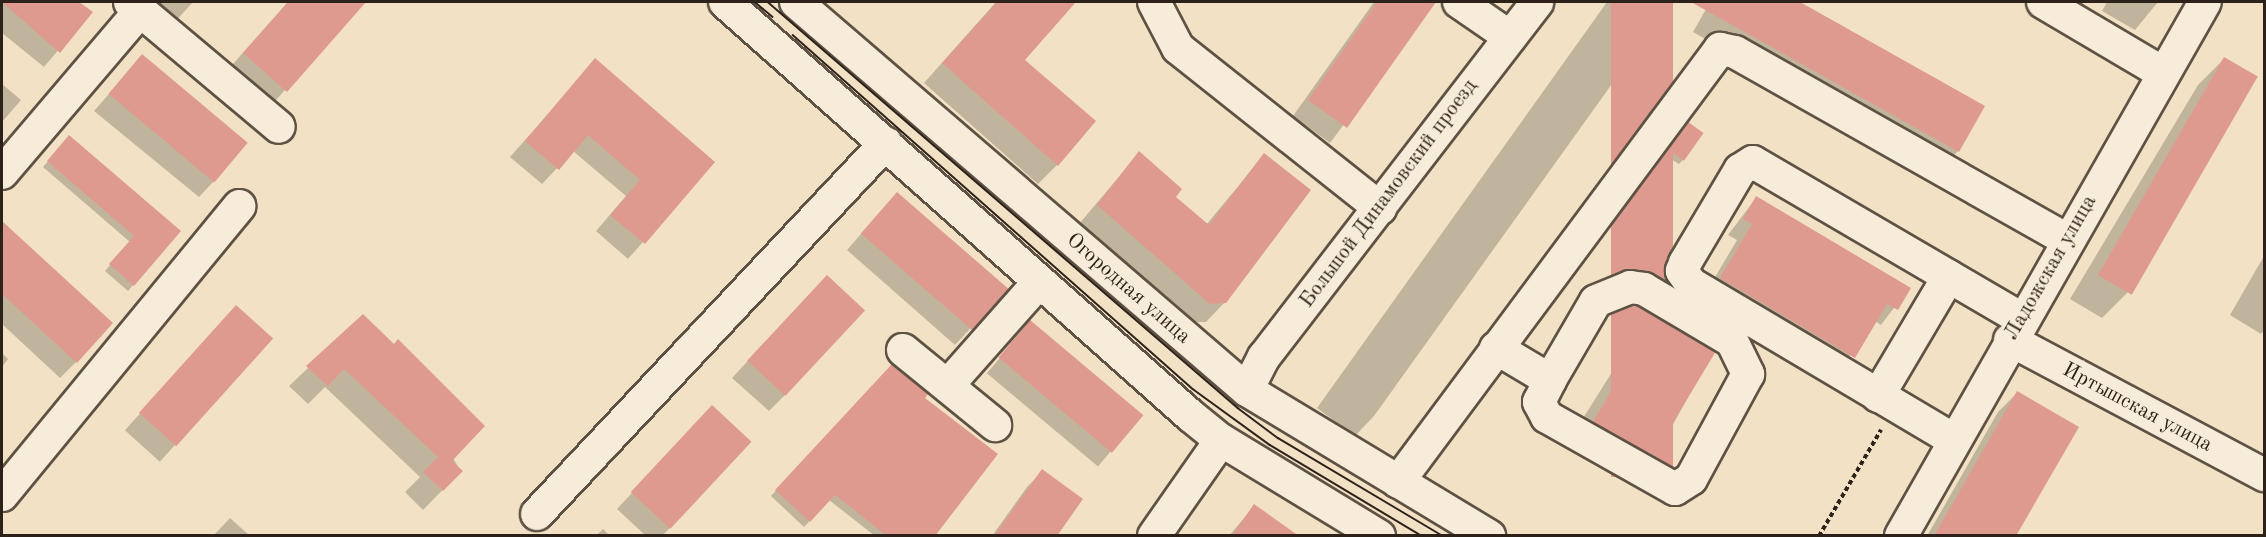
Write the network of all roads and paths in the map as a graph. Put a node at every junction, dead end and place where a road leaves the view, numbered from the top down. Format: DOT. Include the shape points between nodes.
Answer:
graph roads {
  1 [pos="725,2"];
  2 [pos="796,2"];
  3 [pos="1154,2"];
  4 [pos="1459,2"];
  5 [pos="1537,2"];
  6 [pos="2043,2"];
  7 [pos="2205,2"];
  8 [pos="135,6"];
  9 [pos="1509,37"];
  10 [pos="2163,73"];
  11 [pos="279,127"];
  12 [pos="886,143"];
  13 [pos="2,173"];
  14 [pos="239,206"];
  15 [pos="1380,208"];
  16 [pos="2067,240"];
  17 [pos="1949,276"];
  18 [pos="1039,282"];
  19 [pos="2016,330"];
  20 [pos="1496,348"];
  21 [pos="903,350"];
  22 [pos="1550,380"];
  23 [pos="948,385"];
  24 [pos="1247,390"];
  25 [pos="1887,401"];
  26 [pos="995,425"];
  27 [pos="1221,440"];
  28 [pos="1954,440"];
  29 [pos="2265,475"];
  30 [pos="1398,482"];
  31 [pos="2,495"];
  32 [pos="537,514"];
  33 [pos="1359,531"];
  34 [pos="1154,536"];
  35 [pos="1489,536"];
  36 [pos="1819,536"];
  37 [pos="1900,536"];
  1 -- 12 [label="street"];
  2 -- 24 [label="street, Огородная улица"];
  3 -- 15 [label="street" via="1178,48"];
  4 -- 9 [label="street"];
  5 -- 9 [label="street, Большой Динамовский проезд"];
  6 -- 10 [label="street"];
  7 -- 10 [label="street, Ладожская улица"];
  8 -- 11 [label="street"];
  8 -- 13 [label="street"];
  9 -- 15 [label="street, Большой Динамовский проезд"];
  10 -- 16 [label="street, Ладожская улица"];
  12 -- 18 [label="street"];
  12 -- 32 [label="street"];
  14 -- 31 [label="street"];
  15 -- 24 [label="street, Большой Динамовский проезд" via="1264,357"];
  16 -- 19 [label="street, Ладожская улица"];
  16 -- 20 [label="street" via="1735,52 1720,49"];
  17 -- 19 [label="street, Иртышская улица"];
  17 -- 25 [label="street"];
  17 -- 25 [label="street, Иртышская улица" via="1753,162 1740,170 1685,263 1684,278"];
  18 -- 23 [label="street"];
  18 -- 27 [label="street"];
  19 -- 28 [label="street, Ладожская улица"];
  19 -- 29 [label="street, Иртышская улица"];
  20 -- 22 [label="street"];
  20 -- 30 [label="street"];
  21 -- 23 [label="street"];
  22 -- 22 [label="street" via="1596,301 1630,286 1644,289 1732,341 1748,374 1691,479 1675,489 1547,417 1539,402"];
  23 -- 26 [label="street"];
  24 -- 30 [label="street, Огородная улица"];
  25 -- 28 [label="street"];
  25 -- 36 [label="path"];
  27 -- 33 [label="street"];
  27 -- 34 [label="street"];
  28 -- 37 [label="street, Ладожская улица"];
  30 -- 35 [label="street, Огородная улица"];
}
